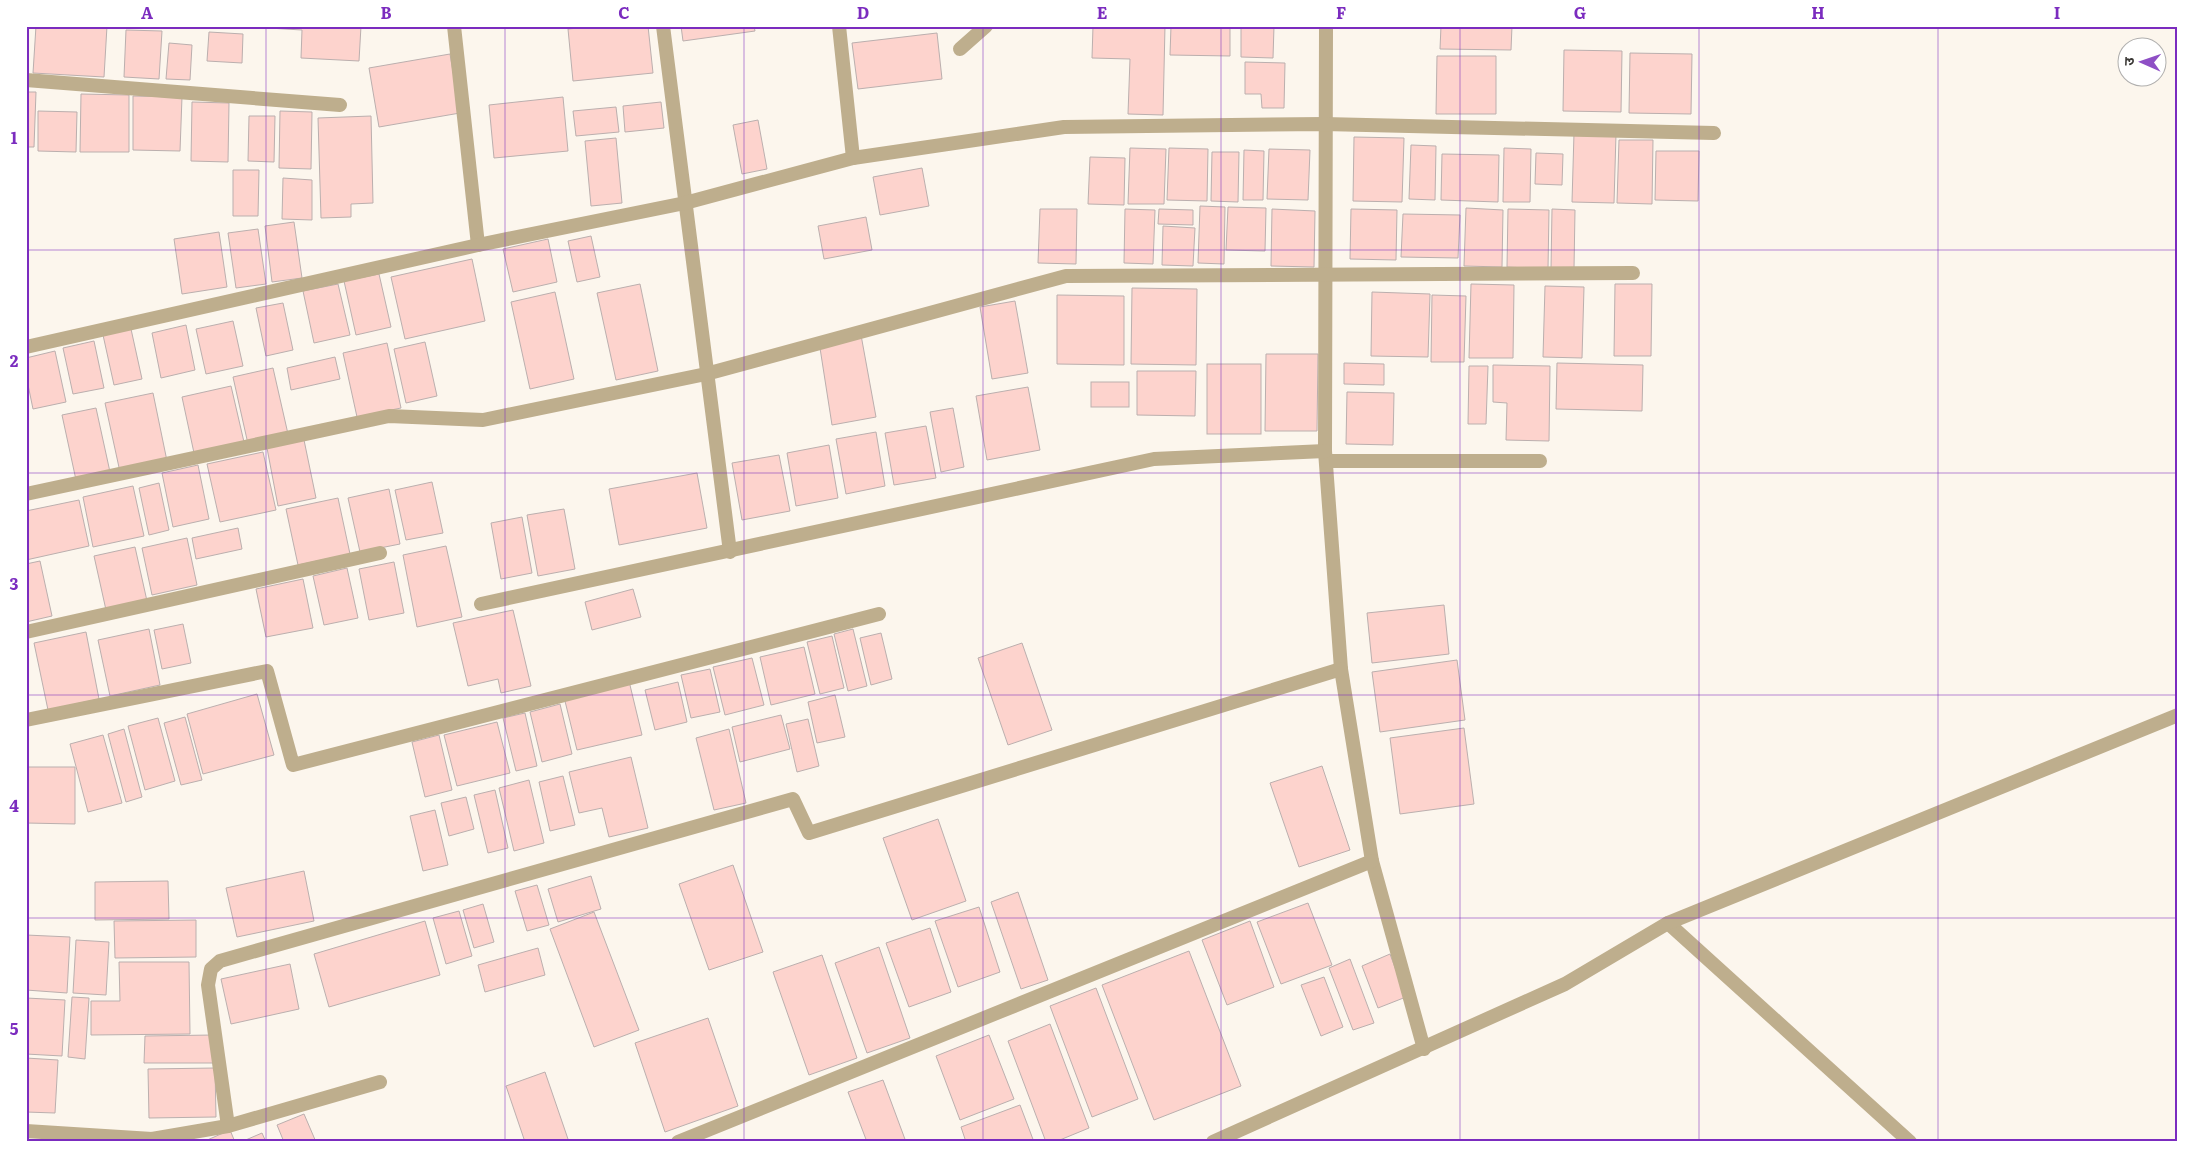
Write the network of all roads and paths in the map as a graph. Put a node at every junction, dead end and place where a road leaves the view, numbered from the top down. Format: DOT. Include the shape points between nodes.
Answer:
graph roads {
  1 [pos="454,26"];
  2 [pos="663,26"];
  3 [pos="839,26"];
  4 [pos="986,26"];
  5 [pos="1326,26"];
  6 [pos="960,48"];
  7 [pos="26,80"];
  8 [pos="340,105"];
  9 [pos="1324,124"];
  10 [pos="1714,133"];
  11 [pos="853,158"];
  12 [pos="685,203"];
  13 [pos="478,244"];
  14 [pos="1633,273"];
  15 [pos="1324,276"];
  16 [pos="26,347"];
  17 [pos="706,374"];
  18 [pos="1325,456"];
  19 [pos="1540,461"];
  20 [pos="26,494"];
  21 [pos="730,552"];
  22 [pos="380,553"];
  23 [pos="481,604"];
  24 [pos="879,614"];
  25 [pos="26,632"];
  26 [pos="1341,669"];
  27 [pos="2178,715"];
  28 [pos="26,720"];
  29 [pos="1372,861"];
  30 [pos="1668,923"];
  31 [pos="1424,1049"];
  32 [pos="380,1082"];
  33 [pos="228,1126"];
  34 [pos="26,1131"];
  35 [pos="678,1142"];
  36 [pos="1213,1142"];
  37 [pos="1910,1142"];
  1 -- 13 [label="street"];
  2 -- 12 [label="street"];
  3 -- 11 [label="street"];
  4 -- 6 [label="street"];
  5 -- 9 [label="street"];
  7 -- 8 [label="street"];
  9 -- 10 [label="street"];
  9 -- 11 [label="street" via="1064,127"];
  9 -- 15 [label="street"];
  11 -- 12 [label="street"];
  12 -- 13 [label="street"];
  12 -- 17 [label="street"];
  13 -- 16 [label="street"];
  14 -- 15 [label="street"];
  15 -- 17 [label="street" via="1066,276"];
  15 -- 18 [label="street"];
  17 -- 20 [label="street" via="483,420 389,416"];
  17 -- 21 [label="street"];
  18 -- 19 [label="street"];
  18 -- 21 [label="street" via="1154,459"];
  18 -- 26 [label="street"];
  21 -- 23 [label="street"];
  22 -- 25 [label="street"];
  24 -- 28 [label="street" via="293,765 267,670"];
  26 -- 29 [label="street"];
  26 -- 33 [label="street" via="809,833 793,799 220,961 211,969 208,985"];
  27 -- 30 [label="street"];
  29 -- 31 [label="street"];
  29 -- 35 [label="street"];
  30 -- 31 [label="street" via="1565,984"];
  30 -- 37 [label="street"];
  31 -- 36 [label="street"];
  32 -- 33 [label="street"];
  33 -- 34 [label="street" via="152,1139"];
}
